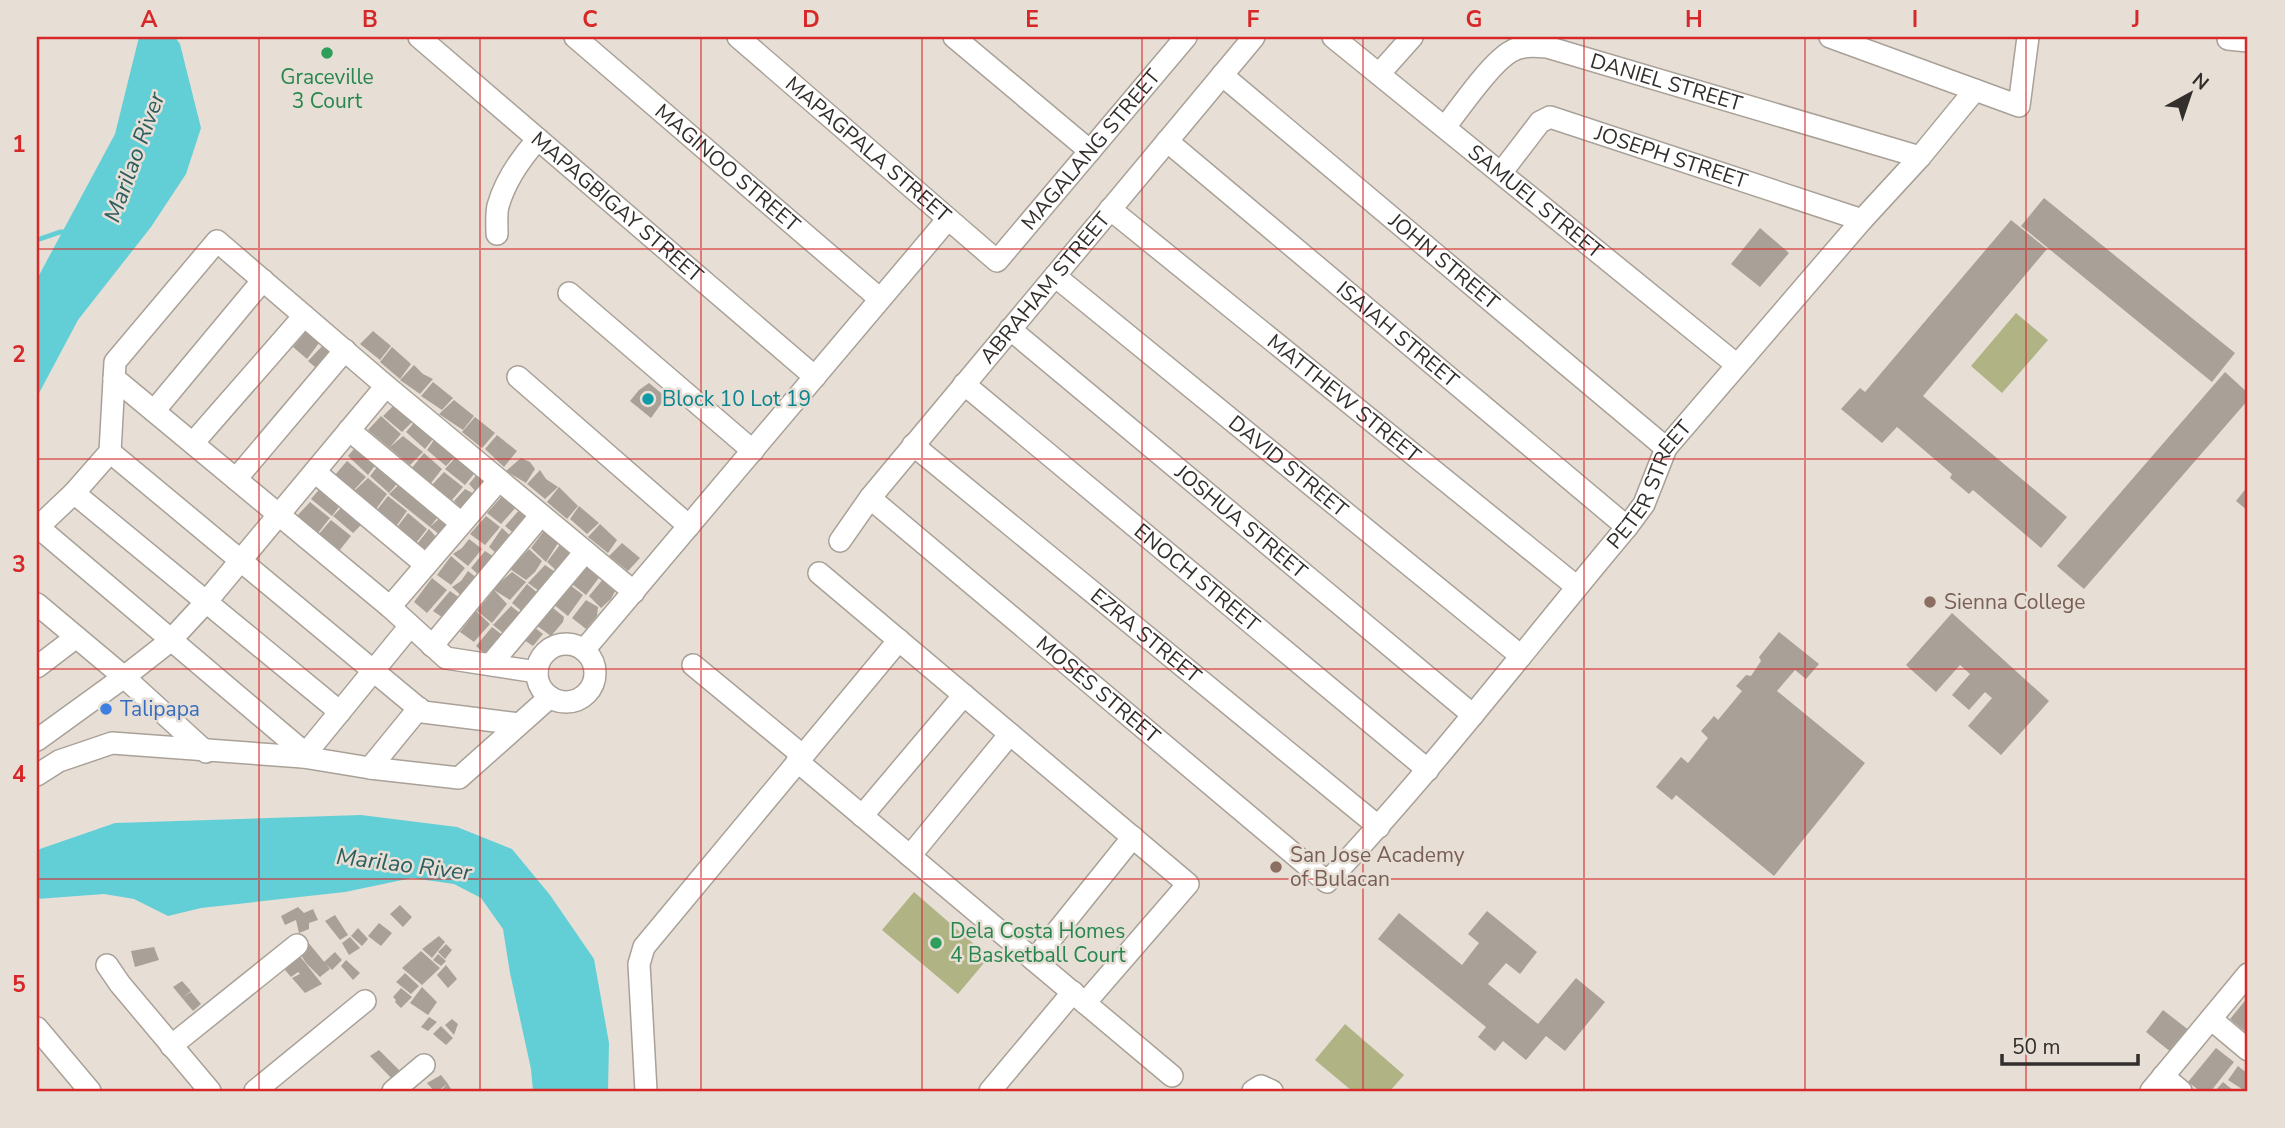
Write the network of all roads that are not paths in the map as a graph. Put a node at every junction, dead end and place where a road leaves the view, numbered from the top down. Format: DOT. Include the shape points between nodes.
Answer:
graph roads {
  1 [pos="419,37"];
  2 [pos="575,37"];
  3 [pos="738,37"];
  4 [pos="954,37"];
  5 [pos="1254,37"];
  6 [pos="1333,37"];
  7 [pos="1412,37"];
  8 [pos="1830,37"];
  9 [pos="2028,37"];
  10 [pos="1176,40"];
  11 [pos="1379,74"];
  12 [pos="1222,75"];
  13 [pos="1975,90"];
  14 [pos="1445,127"];
  15 [pos="538,139"];
  16 [pos="1167,141"];
  17 [pos="1090,151"];
  18 [pos="1920,157"];
  19 [pos="1501,173"];
  20 [pos="1110,209"];
  21 [pos="948,219"];
  22 [pos="1862,220"];
  23 [pos="497,234"];
  24 [pos="998,261"];
  25 [pos="1055,276"];
  26 [pos="263,280"];
  27 [pos="569,293"];
  28 [pos="880,299"];
  29 [pos="304,316"];
  30 [pos="1010,329"];
  31 [pos="345,350"];
  32 [pos="1737,365"];
  33 [pos="518,377"];
  34 [pos="815,377"];
  35 [pos="114,378"];
  36 [pos="964,384"];
  37 [pos="386,386"];
  38 [pos="153,411"];
  39 [pos="349,430"];
  40 [pos="193,443"];
  41 [pos="913,445"];
  42 [pos="1666,448"];
  43 [pos="753,451"];
  44 [pos="110,452"];
  45 [pos="315,472"];
  46 [pos="236,479"];
  47 [pos="499,480"];
  48 [pos="74,493"];
  49 [pos="870,498"];
  50 [pos="279,515"];
  51 [pos="541,515"];
  52 [pos="461,523"];
  53 [pos="690,526"];
  54 [pos="37,527"];
  55 [pos="1627,527"];
  56 [pos="840,541"];
  57 [pos="585,552"];
  58 [pos="241,560"];
  59 [pos="426,565"];
  60 [pos="819,573"];
  61 [pos="1577,587"];
  62 [pos="634,592"];
  63 [pos="206,602"];
  64 [pos="37,604"];
  65 [pos="390,607"];
  66 [pos="410,626"];
  67 [pos="75,638"];
  68 [pos="898,640"];
  69 [pos="170,641"];
  70 [pos="432,646"];
  71 [pos="584,650"];
  72 [pos="1521,656"];
  73 [pos="491,664"];
  74 [pos="693,665"];
  75 [pos="37,667"];
  76 [pos="374,671"];
  77 [pos="537,671"];
  78 [pos="124,677"];
  79 [pos="964,695"];
  80 [pos="550,697"];
  81 [pos="419,709"];
  82 [pos="340,712"];
  83 [pos="1473,715"];
  84 [pos="519,724"];
  85 [pos="1010,734"];
  86 [pos="37,740"];
  87 [pos="206,752"];
  88 [pos="305,756"];
  89 [pos="799,758"];
  90 [pos="370,768"];
  91 [pos="1428,770"];
  92 [pos="37,775"];
  93 [pos="862,816"];
  94 [pos="1379,827"];
  95 [pos="1133,838"];
  96 [pos="910,856"];
  97 [pos="1327,882"];
  98 [pos="297,945"];
  99 [pos="1034,960"];
  100 [pos="107,965"];
  101 [pos="2248,974"];
  102 [pos="1079,998"];
  103 [pos="365,1001"];
  104 [pos="2211,1019"];
  105 [pos="37,1028"];
  106 [pos="171,1045"];
  107 [pos="2248,1050"];
  108 [pos="424,1065"];
  109 [pos="1172,1076"];
  110 [pos="2157,1084"];
  111 [pos="90,1091"];
  112 [pos="210,1091"];
  113 [pos="255,1091"];
  114 [pos="393,1091"];
  115 [pos="646,1091"];
  116 [pos="990,1091"];
  117 [pos="1253,1091"];
  118 [pos="1272,1091"];
  119 [pos="2181,1091"];
  1 -- 15 [label="street, MAPAGBIGAY STREET"];
  2 -- 28 [label="street, MAGINOO STREET"];
  3 -- 21 [label="street, MAPAGPALA STREET"];
  4 -- 17 [label="street"];
  5 -- 12 [label="street, ABRAHAM STREET"];
  6 -- 11 [label="street, SAMUEL STREET"];
  7 -- 11 [label="street"];
  8 -- 13 [label="street"];
  9 -- 13 [label="street" via="2020,106"];
  10 -- 17 [label="street, MAGALANG STREET"];
  11 -- 14 [label="street, SAMUEL STREET"];
  12 -- 16 [label="street, ABRAHAM STREET"];
  12 -- 42 [label="street, JOHN STREET"];
  13 -- 18 [label="street, PETER STREET"];
  14 -- 18 [label="street, DANIEL STREET" via="1511,51 1547,47"];
  14 -- 19 [label="street, SAMUEL STREET"];
  15 -- 23 [label="street" via="513,173 498,207"];
  15 -- 34 [label="street, MAPAGBIGAY STREET"];
  16 -- 20 [label="street, ABRAHAM STREET"];
  16 -- 55 [label="street, ISAIAH STREET"];
  17 -- 24 [label="street, MAGALANG STREET"];
  18 -- 22 [label="street, PETER STREET"];
  19 -- 22 [label="street, JOSEPH STREET" via="1540,122 1550,117"];
  19 -- 32 [label="street, SAMUEL STREET"];
  20 -- 25 [label="street, ABRAHAM STREET"];
  20 -- 61 [label="street, MATTHEW STREET"];
  21 -- 24 [label="street, MAPAGPALA STREET"];
  21 -- 28 [label="street"];
  22 -- 32 [label="street, PETER STREET"];
  25 -- 30 [label="street, ABRAHAM STREET"];
  25 -- 72 [label="street, DAVID STREET"];
  26 -- 29 [label="street"];
  26 -- 35 [label="street" via="217,241 115,362"];
  26 -- 38 [label="street"];
  27 -- 43 [label="street"];
  28 -- 34 [label="street"];
  29 -- 31 [label="street"];
  29 -- 40 [label="street"];
  30 -- 36 [label="street, ABRAHAM STREET"];
  30 -- 83 [label="street, JOSHUA STREET"];
  31 -- 37 [label="street"];
  31 -- 46 [label="street"];
  32 -- 42 [label="street, PETER STREET"];
  33 -- 53 [label="street"];
  34 -- 43 [label="street"];
  35 -- 38 [label="street"];
  35 -- 44 [label="street"];
  36 -- 41 [label="street, ABRAHAM STREET"];
  36 -- 91 [label="street, ENOCH STREET"];
  37 -- 39 [label="street"];
  37 -- 47 [label="street"];
  38 -- 40 [label="street"];
  39 -- 45 [label="street"];
  39 -- 52 [label="street"];
  40 -- 46 [label="street"];
  41 -- 49 [label="street, ABRAHAM STREET"];
  41 -- 94 [label="street, EZRA STREET"];
  42 -- 55 [label="street, PETER STREET" via="1644,505"];
  43 -- 53 [label="street"];
  44 -- 48 [label="street"];
  44 -- 58 [label="street"];
  45 -- 50 [label="street"];
  45 -- 59 [label="street"];
  46 -- 50 [label="street"];
  47 -- 51 [label="street"];
  47 -- 52 [label="street"];
  48 -- 54 [label="street"];
  48 -- 63 [label="street"];
  49 -- 56 [label="street, ABRAHAM STREET"];
  49 -- 97 [label="street, MOSES STREET"];
  50 -- 58 [label="street"];
  50 -- 65 [label="street"];
  51 -- 57 [label="street"];
  51 -- 70 [label="street"];
  52 -- 59 [label="street"];
  53 -- 62 [label="street"];
  54 -- 69 [label="street"];
  55 -- 61 [label="street, PETER STREET"];
  57 -- 62 [label="street"];
  57 -- 73 [label="street"];
  58 -- 63 [label="street"];
  58 -- 76 [label="street"];
  59 -- 65 [label="street"];
  60 -- 68 [label="street"];
  61 -- 72 [label="street, PETER STREET"];
  62 -- 71 [label="street"];
  63 -- 69 [label="street"];
  63 -- 82 [label="street"];
  64 -- 67 [label="street"];
  65 -- 66 [label="street"];
  66 -- 70 [label="street"];
  66 -- 76 [label="street"];
  67 -- 75 [label="street"];
  67 -- 78 [label="street"];
  68 -- 79 [label="street"];
  68 -- 89 [label="street"];
  69 -- 78 [label="street"];
  69 -- 88 [label="street"];
  70 -- 73 [label="street" via="446,658"];
  71 -- 77 [label="street" via="570,644 554,646 542,656"];
  71 -- 80 [label="street" via="595,674 589,690 575,701"];
  72 -- 83 [label="street, PETER STREET"];
  73 -- 77 [label="street"];
  74 -- 89 [label="street"];
  76 -- 81 [label="street"];
  76 -- 82 [label="street"];
  77 -- 80 [label="street" via="538,682"];
  78 -- 86 [label="street"];
  78 -- 87 [label="street"];
  79 -- 85 [label="street"];
  79 -- 93 [label="street"];
  80 -- 84 [label="street"];
  81 -- 84 [label="street"];
  81 -- 90 [label="street"];
  82 -- 88 [label="street"];
  83 -- 91 [label="street, PETER STREET"];
  84 -- 90 [label="street" via="459,778"];
  85 -- 95 [label="street"];
  85 -- 96 [label="street"];
  87 -- 88 [label="street"];
  87 -- 92 [label="street" via="112,743 59,761"];
  88 -- 90 [label="street"];
  89 -- 93 [label="street"];
  89 -- 115 [label="street" via="640,955"];
  91 -- 94 [label="street, PETER STREET"];
  93 -- 96 [label="street"];
  94 -- 97 [label="street, PETER STREET"];
  95 -- 99 [label="street"];
  95 -- 102 [label="street" via="1188,884"];
  96 -- 99 [label="street"];
  98 -- 106 [label="street"];
  99 -- 102 [label="street"];
  100 -- 106 [label="street"];
  101 -- 104 [label="street"];
  102 -- 109 [label="street"];
  102 -- 116 [label="street"];
  103 -- 113 [label="street"];
  104 -- 107 [label="street"];
  104 -- 110 [label="street"];
  105 -- 111 [label="street"];
  106 -- 112 [label="street"];
  108 -- 114 [label="street"];
  110 -- 119 [label="street"];
  117 -- 118 [label="street" via="1261,1086"];
}
